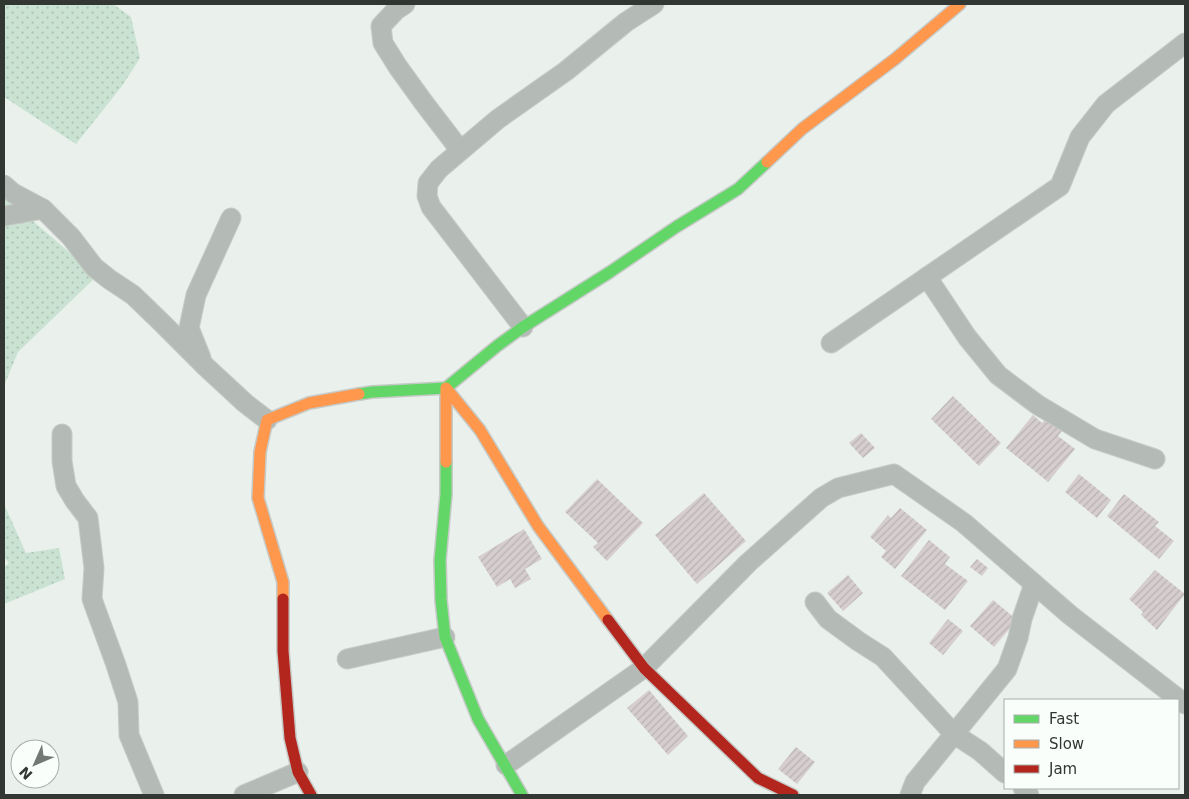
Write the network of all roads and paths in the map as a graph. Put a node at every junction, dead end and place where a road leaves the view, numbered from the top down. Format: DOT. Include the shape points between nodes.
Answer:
graph roads {
  1 [pos="405,4"];
  2 [pos="654,4"];
  3 [pos="960,4"];
  4 [pos="1185,43"];
  5 [pos="460,150"];
  6 [pos="4,185"];
  7 [pos="43,209"];
  8 [pos="4,216"];
  9 [pos="230,218"];
  10 [pos="926,277"];
  11 [pos="523,327"];
  12 [pos="831,342"];
  13 [pos="205,366"];
  14 [pos="446,388"];
  15 [pos="267,420"];
  16 [pos="62,434"];
  17 [pos="1155,459"];
  18 [pos="1034,584"];
  19 [pos="815,602"];
  20 [pos="445,638"];
  21 [pos="348,659"];
  22 [pos="644,668"];
  23 [pos="1179,699"];
  24 [pos="954,734"];
  25 [pos="506,766"];
  26 [pos="298,772"];
  27 [pos="1004,772"];
  28 [pos="154,795"];
  29 [pos="244,795"];
  30 [pos="311,795"];
  31 [pos="522,795"];
  32 [pos="793,795"];
  33 [pos="910,795"];
  1 -- 5 [label="street" via="381,26 384,43"];
  2 -- 5 [label="street"];
  3 -- 11 [label="street" via="895,59 802,129 738,190"];
  4 -- 10 [label="street" via="1106,104 1080,137 1060,186"];
  5 -- 11 [label="street" via="428,183 427,196"];
  6 -- 7 [label="street"];
  7 -- 8 [label="street"];
  7 -- 13 [label="street" via="94,267 133,295"];
  9 -- 13 [label="street" via="196,295 189,328"];
  10 -- 12 [label="street"];
  10 -- 17 [label="street" via="998,375 1038,405 1095,439"];
  11 -- 14 [label="street"];
  13 -- 15 [label="street"];
  14 -- 15 [label="street" via="372,392 309,402"];
  14 -- 20 [label="street" via="446,494 440,560"];
  14 -- 22 [label="street" via="480,430 538,526"];
  15 -- 26 [label="street" via="260,452 258,498 283,582 283,651 290,738"];
  16 -- 28 [label="street" via="66,486 88,518 94,568 92,599 128,702 129,735"];
  18 -- 22 [label="street" via="964,523 894,474 838,488 821,498 748,563"];
  18 -- 23 [label="street"];
  18 -- 24 [label="street" via="1007,669"];
  19 -- 24 [label="street" via="828,619 884,657"];
  20 -- 21 [label="street"];
  20 -- 25 [label="street" via="478,719"];
  22 -- 25 [label="street"];
  22 -- 32 [label="street" via="758,778"];
  24 -- 27 [label="street"];
  24 -- 33 [label="street" via="915,782"];
  25 -- 31 [label="street"];
  26 -- 29 [label="street"];
  26 -- 30 [label="street"];
}
